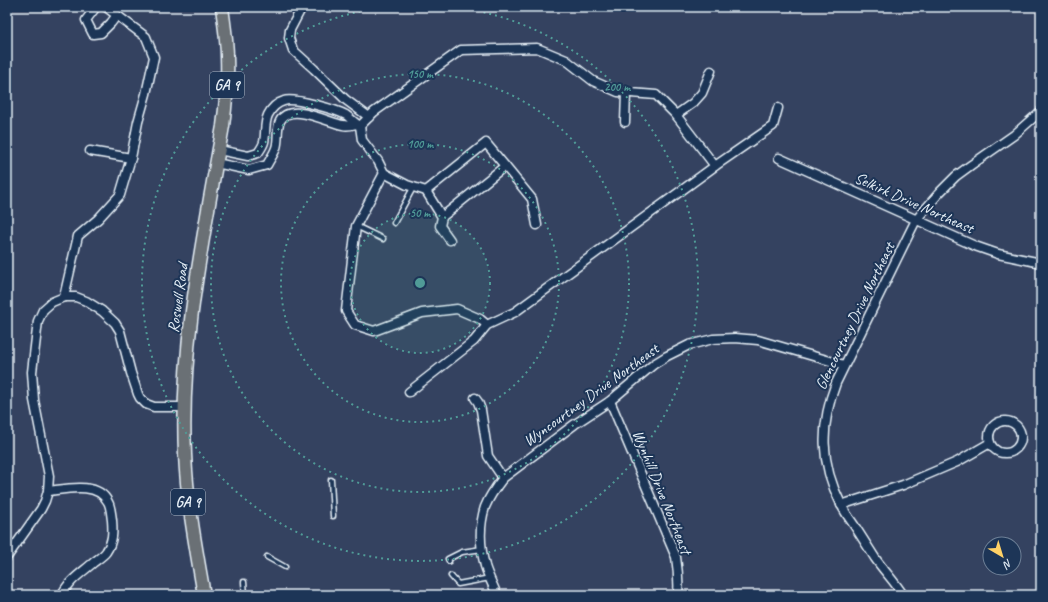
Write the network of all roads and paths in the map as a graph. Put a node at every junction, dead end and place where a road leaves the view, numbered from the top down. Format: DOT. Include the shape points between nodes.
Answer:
graph roads {
  1 [pos="96,7"];
  2 [pos="106,7"];
  3 [pos="222,7"];
  4 [pos="302,7"];
  5 [pos="117,15"];
  6 [pos="711,71"];
  7 [pos="626,93"];
  8 [pos="778,108"];
  9 [pos="1041,111"];
  10 [pos="676,115"];
  11 [pos="369,117"];
  12 [pos="625,122"];
  13 [pos="358,125"];
  14 [pos="219,150"];
  15 [pos="90,151"];
  16 [pos="131,158"];
  17 [pos="779,158"];
  18 [pos="216,163"];
  19 [pos="505,166"];
  20 [pos="715,166"];
  21 [pos="384,173"];
  22 [pos="413,188"];
  23 [pos="426,191"];
  24 [pos="442,217"];
  25 [pos="916,220"];
  26 [pos="394,223"];
  27 [pos="356,226"];
  28 [pos="537,226"];
  29 [pos="383,239"];
  30 [pos="450,240"];
  31 [pos="1041,262"];
  32 [pos="64,298"];
  33 [pos="487,325"];
  34 [pos="844,365"];
  35 [pos="409,392"];
  36 [pos="475,398"];
  37 [pos="610,401"];
  38 [pos="184,407"];
  39 [pos="990,443"];
  40 [pos="503,478"];
  41 [pos="331,480"];
  42 [pos="48,490"];
  43 [pos="841,505"];
  44 [pos="333,516"];
  45 [pos="482,549"];
  46 [pos="7,557"];
  47 [pos="267,557"];
  48 [pos="449,561"];
  49 [pos="285,567"];
  50 [pos="451,576"];
  51 [pos="490,578"];
  52 [pos="244,582"];
  53 [pos="62,595"];
  54 [pos="204,595"];
  55 [pos="245,595"];
  56 [pos="497,595"];
  57 [pos="678,595"];
  58 [pos="903,595"];
  1 -- 5 [label="street" via="86,20 93,34 100,33"];
  2 -- 5 [label="street"];
  3 -- 14 [label="main road, Roswell Road / GA 9" via="227,72 226,102"];
  4 -- 11 [label="street" via="290,30 289,38 293,50 346,100"];
  5 -- 16 [label="street" via="146,37 154,57"];
  6 -- 10 [label="street" via="702,93"];
  7 -- 10 [label="street" via="656,95"];
  7 -- 11 [label="street" via="593,81 566,60 537,48 460,50"];
  7 -- 12 [label="street"];
  8 -- 20 [label="street" via="773,126"];
  9 -- 25 [label="street, Glencourtney Drive Northeast" via="1014,135 956,176"];
  10 -- 20 [label="street"];
  11 -- 13 [label="street"];
  13 -- 14 [label="street" via="346,115 330,108 284,100 268,115 263,144 258,153 248,156"];
  13 -- 18 [label="street" via="344,125 305,113 288,114 280,121 276,148 267,164 249,170"];
  13 -- 21 [label="street" via="362,140"];
  14 -- 18 [label="main road, Roswell Road / GA 9"];
  15 -- 16 [label="street"];
  16 -- 32 [label="street" via="120,195 78,236"];
  17 -- 25 [label="street, Selkirk Drive Northeast"];
  18 -- 38 [label="main road, Roswell Road / GA 9" via="192,308"];
  19 -- 23 [label="street" via="486,142"];
  19 -- 24 [label="street"];
  19 -- 28 [label="street" via="532,199"];
  20 -- 33 [label="street" via="514,312"];
  21 -- 22 [label="street"];
  21 -- 27 [label="street"];
  22 -- 23 [label="street"];
  22 -- 26 [label="lane"];
  23 -- 24 [label="street"];
  24 -- 30 [label="street" via="440,226"];
  25 -- 31 [label="street, Selkirk Drive Northeast" via="998,254"];
  25 -- 34 [label="street, Glencourtney Drive Northeast"];
  27 -- 29 [label="lane"];
  27 -- 33 [label="street" via="346,311 355,325 374,331 422,313 457,309"];
  32 -- 38 [label="street" via="76,297 86,301 114,323 120,331 138,394 146,404 154,407"];
  32 -- 42 [label="street" via="52,302 43,310 38,321 32,372 34,400 49,476"];
  33 -- 35 [label="street" via="474,341"];
  34 -- 37 [label="street, Wyncourtney Drive Northeast" via="758,340 713,339 689,345 667,356"];
  34 -- 43 [label="street, Glencourtney Drive Northeast" via="830,399 824,435 828,472"];
  36 -- 40 [label="street" via="481,410 488,456"];
  37 -- 40 [label="street, Wyncourtney Drive Northeast"];
  37 -- 57 [label="street, Wynhill Drive Northeast" via="676,557"];
  38 -- 54 [label="main road, Roswell Road / GA 9" via="188,501"];
  39 -- 43 [label="street" via="957,462 903,485"];
  40 -- 45 [label="street, Wyncourtney Drive Northeast" via="485,507 481,524"];
  41 -- 44 [label="lane"];
  42 -- 46 [label="street" via="42,509"];
  42 -- 53 [label="street" via="85,488 100,492 109,503 113,529 111,542 105,554 67,585"];
  43 -- 58 [label="street, Glencourtney Drive Northeast"];
  45 -- 48 [label="lane" via="462,552 448,559"];
  45 -- 51 [label="street, Wyncourtney Drive Northeast"];
  47 -- 49 [label="lane"];
  50 -- 51 [label="lane" via="458,584"];
  51 -- 56 [label="street, Wyncourtney Drive Northeast"];
  52 -- 55 [label="lane"];
}
